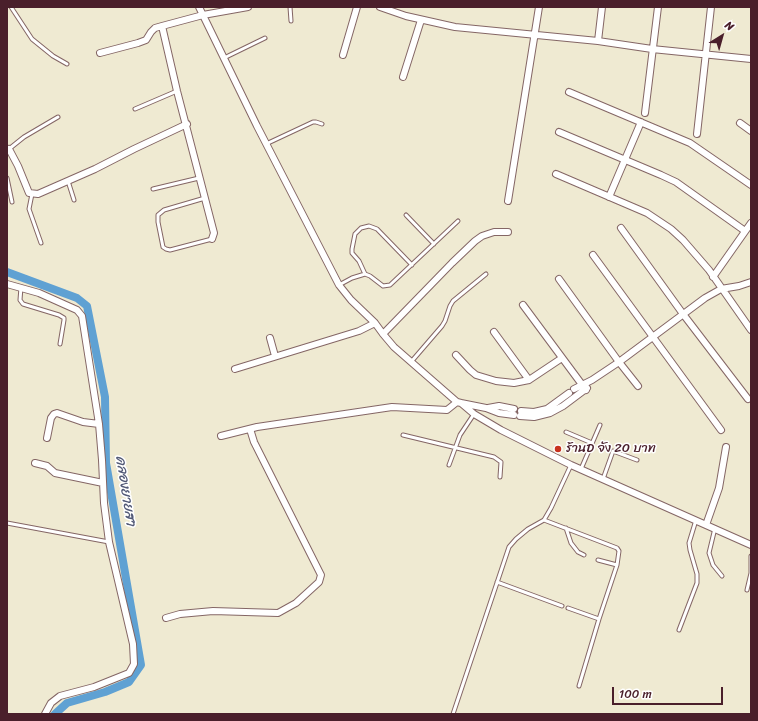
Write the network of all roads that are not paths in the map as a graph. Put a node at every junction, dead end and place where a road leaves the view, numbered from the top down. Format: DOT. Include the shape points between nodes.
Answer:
graph roads {
  1 [pos="11,7"];
  2 [pos="199,7"];
  3 [pos="248,7"];
  4 [pos="290,7"];
  5 [pos="357,7"];
  6 [pos="380,7"];
  7 [pos="539,7"];
  8 [pos="602,7"];
  9 [pos="658,7"];
  10 [pos="711,7"];
  11 [pos="203,16"];
  12 [pos="421,20"];
  13 [pos="292,21"];
  14 [pos="162,26"];
  15 [pos="534,35"];
  16 [pos="265,38"];
  17 [pos="598,41"];
  18 [pos="652,49"];
  19 [pos="100,53"];
  20 [pos="707,54"];
  21 [pos="343,55"];
  22 [pos="224,58"];
  23 [pos="751,60"];
  24 [pos="67,64"];
  25 [pos="402,77"];
  26 [pos="177,91"];
  27 [pos="569,92"];
  28 [pos="135,109"];
  29 [pos="645,113"];
  30 [pos="58,117"];
  31 [pos="640,122"];
  32 [pos="187,124"];
  33 [pos="322,124"];
  34 [pos="740,124"];
  35 [pos="559,132"];
  36 [pos="751,132"];
  37 [pos="697,134"];
  38 [pos="266,144"];
  39 [pos="8,150"];
  40 [pos="625,159"];
  41 [pos="556,174"];
  42 [pos="7,178"];
  43 [pos="200,178"];
  44 [pos="68,181"];
  45 [pos="751,185"];
  46 [pos="153,190"];
  47 [pos="32,194"];
  48 [pos="609,197"];
  49 [pos="205,198"];
  50 [pos="74,200"];
  51 [pos="508,201"];
  52 [pos="12,202"];
  53 [pos="406,215"];
  54 [pos="458,221"];
  55 [pos="751,222"];
  56 [pos="621,228"];
  57 [pos="745,231"];
  58 [pos="508,232"];
  59 [pos="212,239"];
  60 [pos="41,243"];
  61 [pos="434,244"];
  62 [pos="593,255"];
  63 [pos="412,265"];
  64 [pos="364,274"];
  65 [pos="486,274"];
  66 [pos="713,277"];
  67 [pos="559,279"];
  68 [pos="751,282"];
  69 [pos="7,284"];
  70 [pos="339,284"];
  71 [pos="21,287"];
  72 [pos="722,290"];
  73 [pos="523,305"];
  74 [pos="683,314"];
  75 [pos="375,323"];
  76 [pos="751,330"];
  77 [pos="494,332"];
  78 [pos="383,334"];
  79 [pos="652,337"];
  80 [pos="270,338"];
  81 [pos="60,344"];
  82 [pos="456,355"];
  83 [pos="275,356"];
  84 [pos="562,358"];
  85 [pos="411,362"];
  86 [pos="618,362"];
  87 [pos="236,369"];
  88 [pos="529,380"];
  89 [pos="592,380"];
  90 [pos="582,384"];
  91 [pos="638,386"];
  92 [pos="574,389"];
  93 [pos="586,390"];
  94 [pos="569,393"];
  95 [pos="748,399"];
  96 [pos="459,403"];
  97 [pos="548,411"];
  98 [pos="474,414"];
  99 [pos="99,424"];
  100 [pos="600,425"];
  101 [pos="250,429"];
  102 [pos="720,430"];
  103 [pos="566,432"];
  104 [pos="403,435"];
  105 [pos="221,436"];
  106 [pos="47,438"];
  107 [pos="592,443"];
  108 [pos="454,447"];
  109 [pos="726,447"];
  110 [pos="637,460"];
  111 [pos="35,462"];
  112 [pos="449,465"];
  113 [pos="571,465"];
  114 [pos="581,469"];
  115 [pos="500,477"];
  116 [pos="603,479"];
  117 [pos="103,483"];
  118 [pos="544,520"];
  119 [pos="696,520"];
  120 [pos="7,523"];
  121 [pos="706,525"];
  122 [pos="566,528"];
  123 [pos="715,528"];
  124 [pos="109,542"];
  125 [pos="751,545"];
  126 [pos="584,555"];
  127 [pos="751,556"];
  128 [pos="598,560"];
  129 [pos="617,565"];
  130 [pos="722,576"];
  131 [pos="497,582"];
  132 [pos="747,590"];
  133 [pos="562,606"];
  134 [pos="568,608"];
  135 [pos="166,618"];
  136 [pos="599,619"];
  137 [pos="679,630"];
  138 [pos="579,686"];
  139 [pos="44,714"];
  140 [pos="453,714"];
  1 -- 24 [label="lane" via="32,39 52,56"];
  2 -- 11 [label="street"];
  3 -- 11 [label="street"];
  4 -- 13 [label="lane"];
  5 -- 21 [label="street"];
  6 -- 12 [label="street"];
  7 -- 15 [label="street"];
  8 -- 17 [label="street"];
  9 -- 18 [label="street"];
  10 -- 20 [label="street"];
  11 -- 14 [label="street"];
  11 -- 22 [label="street"];
  12 -- 15 [label="street" via="455,27"];
  12 -- 25 [label="street"];
  14 -- 19 [label="street" via="150,32 146,40"];
  14 -- 26 [label="street"];
  15 -- 17 [label="street"];
  15 -- 51 [label="street"];
  16 -- 22 [label="lane"];
  17 -- 18 [label="street"];
  18 -- 20 [label="street"];
  18 -- 29 [label="street"];
  20 -- 23 [label="street"];
  20 -- 37 [label="street"];
  22 -- 38 [label="street"];
  26 -- 28 [label="lane"];
  26 -- 32 [label="street"];
  27 -- 31 [label="street"];
  30 -- 39 [label="lane" via="24,137"];
  31 -- 40 [label="street"];
  31 -- 45 [label="street" via="690,143"];
  32 -- 43 [label="street"];
  32 -- 44 [label="street"];
  33 -- 38 [label="lane" via="313,122"];
  34 -- 36 [label="street"];
  35 -- 40 [label="street"];
  38 -- 70 [label="street"];
  39 -- 47 [label="street" via="18,166 27,190"];
  40 -- 48 [label="street"];
  40 -- 57 [label="street" via="676,182"];
  41 -- 48 [label="street"];
  42 -- 52 [label="lane"];
  43 -- 46 [label="lane"];
  43 -- 49 [label="street"];
  44 -- 47 [label="street" via="38,194"];
  44 -- 50 [label="lane"];
  47 -- 60 [label="lane" via="29,209"];
  48 -- 66 [label="street" via="646,213 671,229 695,252"];
  49 -- 59 [label="street" via="214,233"];
  49 -- 59 [label="lane" via="164,210 158,215 158,222 163,247 166,249"];
  53 -- 61 [label="lane"];
  54 -- 61 [label="lane"];
  55 -- 57 [label="street"];
  56 -- 74 [label="street"];
  57 -- 66 [label="street"];
  58 -- 78 [label="street" via="494,232 475,241"];
  61 -- 63 [label="lane"];
  62 -- 79 [label="street"];
  63 -- 64 [label="lane" via="386,286"];
  63 -- 64 [label="lane" via="377,229 369,226 361,228 355,234 352,249"];
  64 -- 70 [label="lane"];
  65 -- 85 [label="lane" via="453,301 442,326"];
  66 -- 72 [label="street"];
  67 -- 86 [label="street"];
  68 -- 72 [label="street"];
  69 -- 71 [label="street"];
  70 -- 75 [label="street" via="351,300"];
  71 -- 81 [label="lane" via="20,300 23,304 59,314 64,318"];
  71 -- 99 [label="street" via="80,312"];
  72 -- 74 [label="street" via="705,298"];
  72 -- 76 [label="street"];
  73 -- 84 [label="street"];
  74 -- 79 [label="street"];
  74 -- 95 [label="street"];
  75 -- 78 [label="street"];
  75 -- 83 [label="street" via="359,331"];
  77 -- 88 [label="street"];
  78 -- 85 [label="street"];
  79 -- 86 [label="street"];
  79 -- 102 [label="street"];
  80 -- 83 [label="street"];
  82 -- 88 [label="street" via="476,375 484,378 514,383"];
  83 -- 87 [label="street"];
  84 -- 88 [label="street"];
  84 -- 90 [label="street"];
  85 -- 96 [label="street"];
  86 -- 89 [label="street"];
  86 -- 91 [label="street"];
  89 -- 90 [label="street"];
  89 -- 93 [label="street"];
  90 -- 92 [label="street"];
  90 -- 93 [label="street"];
  93 -- 97 [label="street"];
  94 -- 97 [label="street"];
  96 -- 97 [label="street" via="499,413"];
  96 -- 98 [label="street"];
  96 -- 101 [label="street" via="447,410 392,407"];
  98 -- 108 [label="lane"];
  98 -- 113 [label="street" via="517,439"];
  99 -- 106 [label="street" via="83,422 57,413 51,418"];
  99 -- 117 [label="street"];
  100 -- 107 [label="lane"];
  101 -- 105 [label="street"];
  101 -- 135 [label="street" via="254,442 320,575 320,582 296,603 278,613 213,611"];
  103 -- 107 [label="lane"];
  104 -- 108 [label="lane"];
  107 -- 114 [label="lane"];
  108 -- 112 [label="lane"];
  108 -- 115 [label="lane" via="499,459 502,465"];
  109 -- 121 [label="street" via="719,488"];
  110 -- 116 [label="lane" via="613,452"];
  111 -- 117 [label="street" via="47,466 54,473"];
  113 -- 114 [label="street"];
  113 -- 118 [label="lane"];
  114 -- 116 [label="street"];
  116 -- 119 [label="street"];
  117 -- 124 [label="street"];
  118 -- 122 [label="lane"];
  118 -- 131 [label="lane" via="528,529 512,543"];
  119 -- 121 [label="street"];
  119 -- 137 [label="lane" via="689,543 697,583"];
  120 -- 124 [label="lane"];
  121 -- 123 [label="street"];
  122 -- 126 [label="lane" via="575,549"];
  122 -- 129 [label="lane" via="618,548 620,552"];
  123 -- 125 [label="street"];
  123 -- 130 [label="lane" via="709,553 713,565"];
  124 -- 139 [label="street" via="133,644 134,664 124,676 60,696 51,703"];
  127 -- 132 [label="lane"];
  128 -- 129 [label="lane"];
  129 -- 136 [label="lane"];
  131 -- 133 [label="lane"];
  131 -- 140 [label="lane"];
  134 -- 136 [label="lane"];
  136 -- 138 [label="lane"];
}
